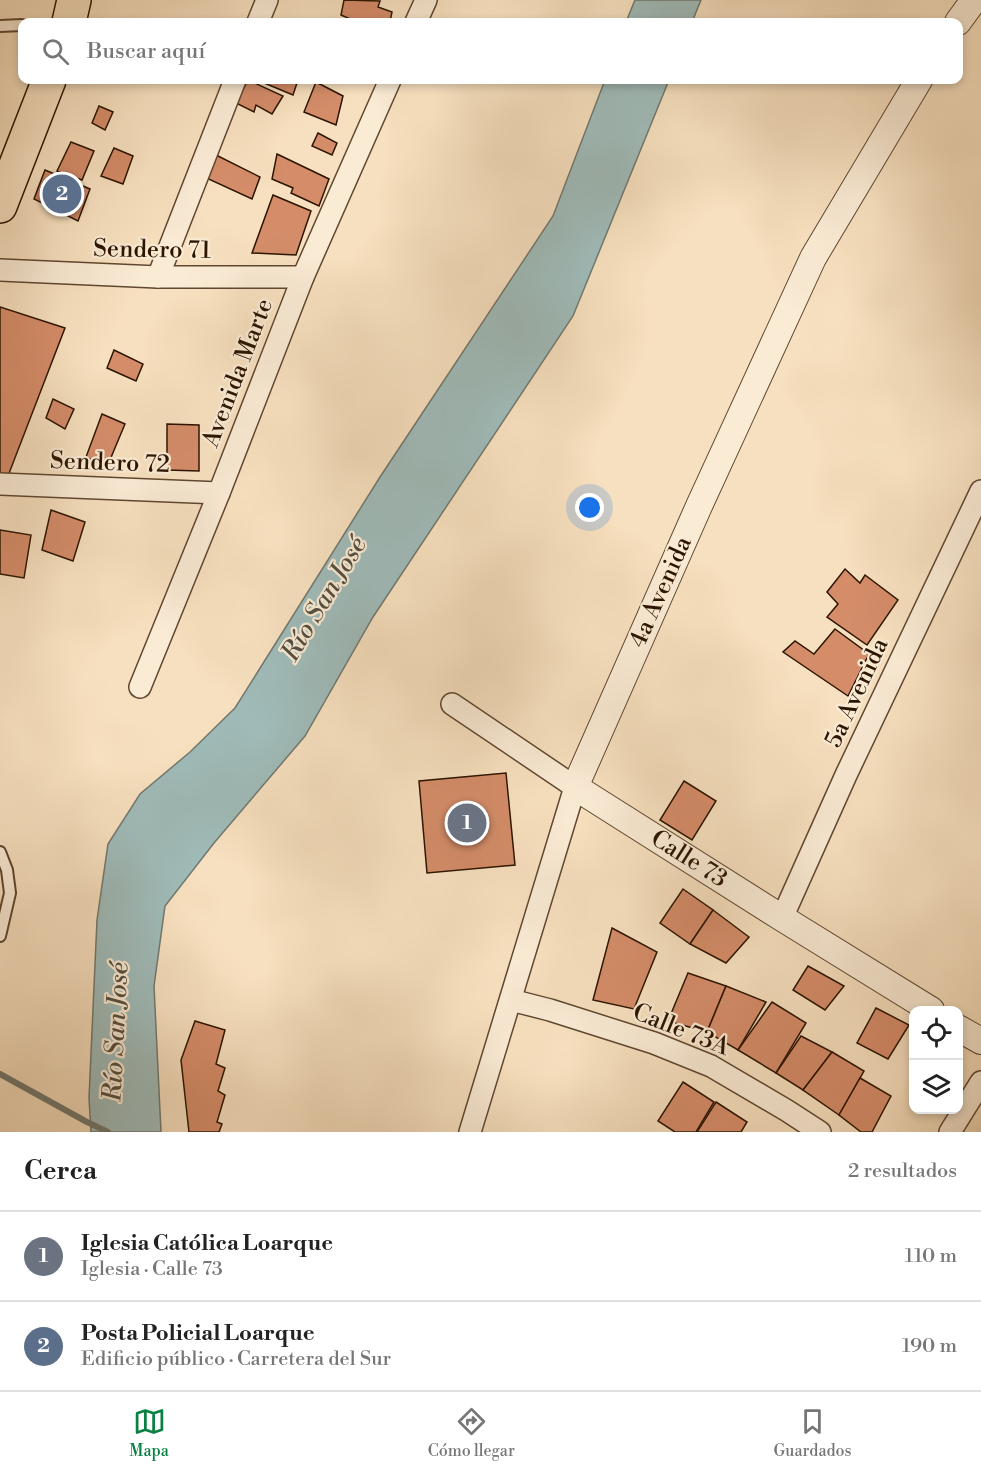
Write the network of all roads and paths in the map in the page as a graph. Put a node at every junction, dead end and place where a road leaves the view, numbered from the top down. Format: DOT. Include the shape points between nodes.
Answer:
graph roads {
  1 [pos="74,0"];
  2 [pos="267,0"];
  3 [pos="426,0"];
  4 [pos="974,0"];
  5 [pos="70,18"];
  6 [pos="260,18"];
  7 [pos="418,18"];
  8 [pos="960,18"];
  9 [pos="18,25"];
  10 [pos="0,26"];
  11 [pos="48,84"];
  12 [pos="233,84"];
  13 [pos="388,84"];
  14 [pos="917,84"];
  15 [pos="0,206"];
  16 [pos="0,270"];
  17 [pos="158,277"];
  18 [pos="303,277"];
  19 [pos="0,484"];
  20 [pos="981,491"];
  21 [pos="219,493"];
  22 [pos="140,687"];
  23 [pos="452,704"];
  24 [pos="574,787"];
  25 [pos="0,852"];
  26 [pos="782,918"];
  27 [pos="0,936"];
  28 [pos="511,1000"];
  29 [pos="923,1006"];
  30 [pos="963,1031"];
  31 [pos="981,1041"];
  32 [pos="981,1082"];
  33 [pos="470,1132"];
  34 [pos="820,1132"];
  35 [pos="950,1132"];
  1 -- 5 [label="highway"];
  2 -- 6 [label="street"];
  3 -- 7 [label="street"];
  4 -- 8 [label="street"];
  9 -- 10 [label="lane"];
  11 -- 15 [label="highway" via="13,160"];
  12 -- 17 [label="street"];
  13 -- 18 [label="street, Avenida Marte"];
  14 -- 24 [label="street, 4a Avenida" via="813,258"];
  16 -- 17 [label="street, Sendero 71"];
  17 -- 18 [label="street, Sendero 71"];
  18 -- 21 [label="street, Avenida Marte"];
  19 -- 21 [label="street, Sendero 72"];
  20 -- 26 [label="street, 5a Avenida"];
  21 -- 22 [label="street, Avenida Marte"];
  23 -- 24 [label="street, Calle 73"];
  24 -- 26 [label="street, Calle 73"];
  24 -- 28 [label="street, 4a Avenida"];
  25 -- 27 [label="lane" via="9,893"];
  26 -- 29 [label="street, Calle 73"];
  28 -- 33 [label="street, 4a Avenida"];
  28 -- 34 [label="street, Calle 73A" via="654,1043 711,1066"];
  30 -- 31 [label="street"];
  32 -- 35 [label="street"];
}
